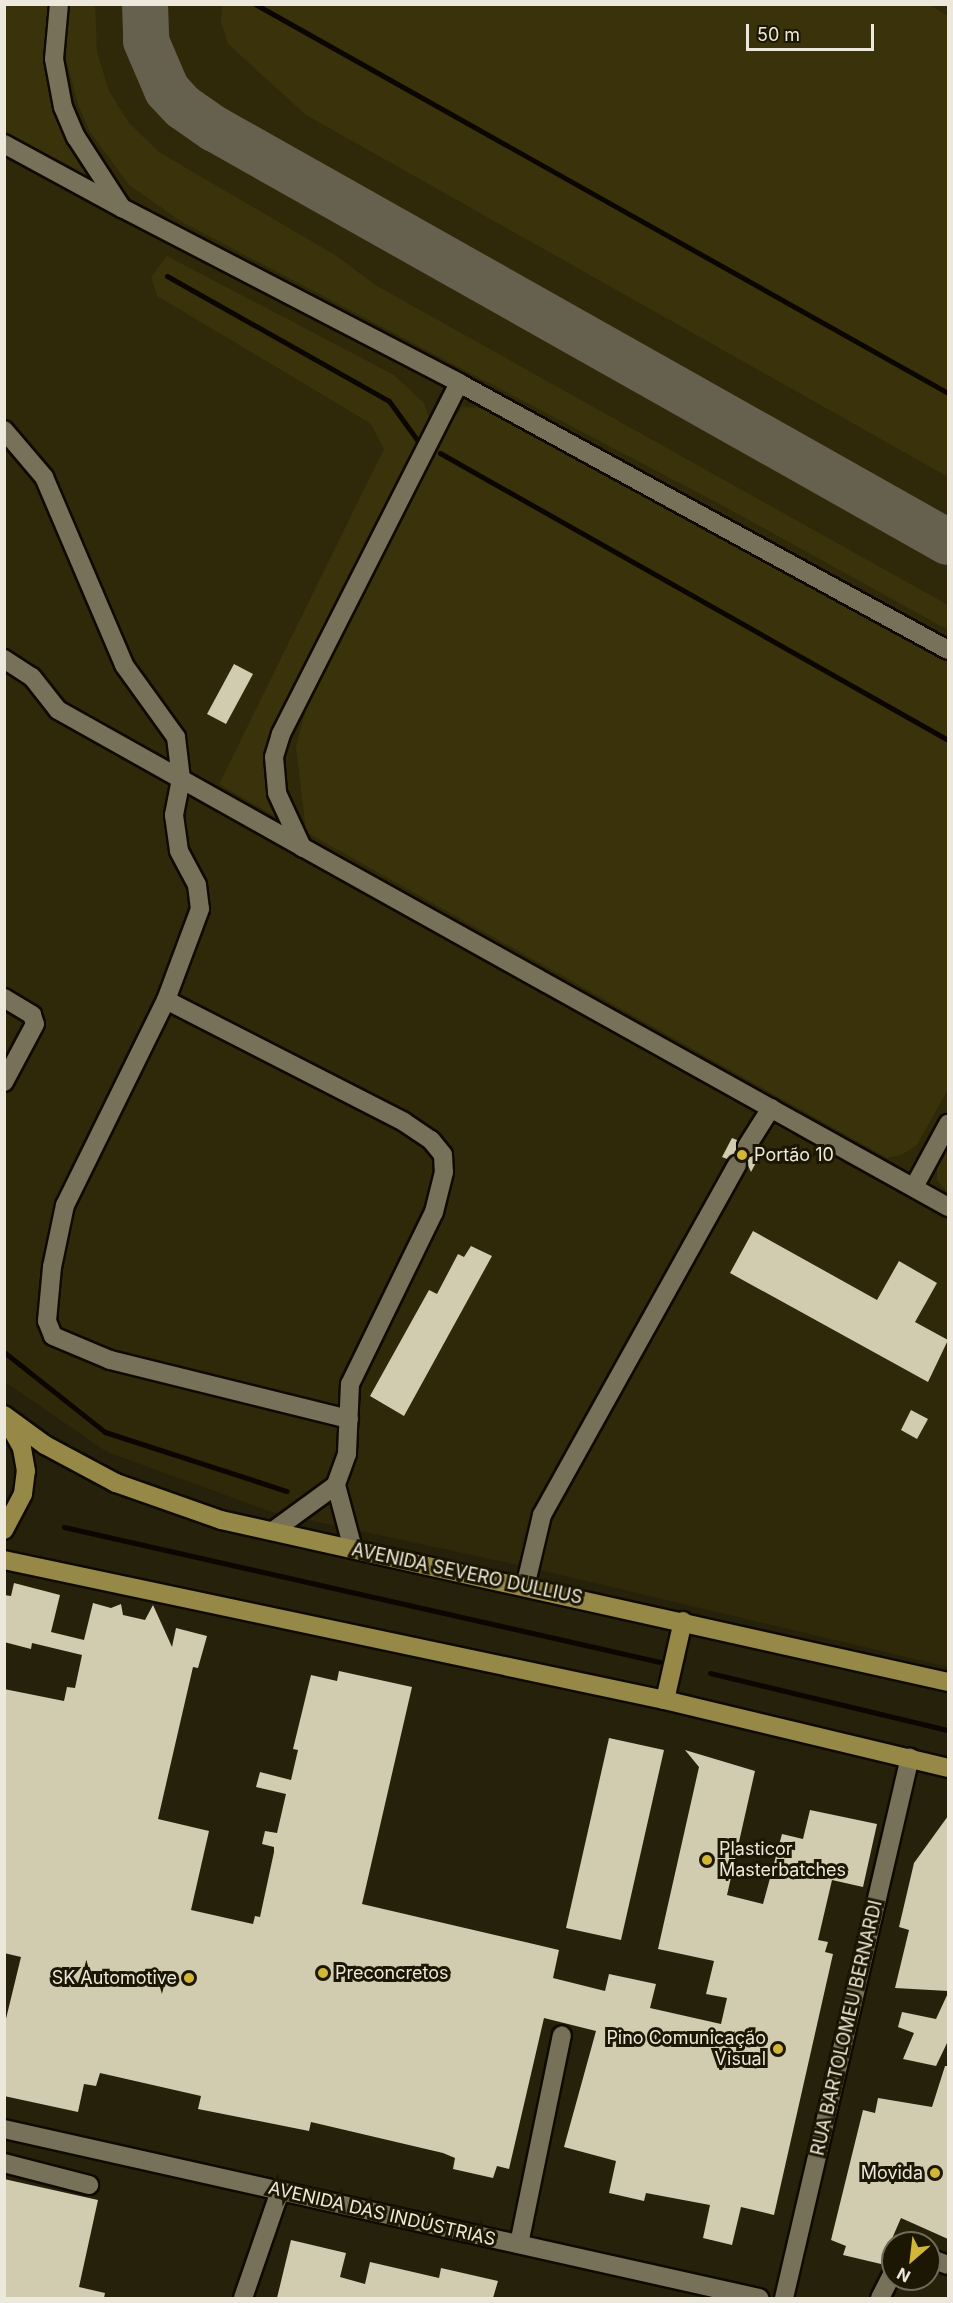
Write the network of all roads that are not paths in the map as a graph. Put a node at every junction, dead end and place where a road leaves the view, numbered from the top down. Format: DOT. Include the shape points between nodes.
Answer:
graph roads {
  1 [pos="58,4"];
  2 [pos="4,144"];
  3 [pos="122,208"];
  4 [pos="459,383"];
  5 [pos="4,430"];
  6 [pos="948,650"];
  7 [pos="4,659"];
  8 [pos="181,779"];
  9 [pos="302,847"];
  10 [pos="4,998"];
  11 [pos="166,1000"];
  12 [pos="4,1082"];
  13 [pos="771,1107"];
  14 [pos="948,1124"];
  15 [pos="747,1146"];
  16 [pos="737,1164"];
  17 [pos="914,1187"];
  18 [pos="948,1207"];
  19 [pos="4,1417"];
  20 [pos="349,1419"];
  21 [pos="336,1485"];
  22 [pos="4,1530"];
  23 [pos="273,1531"];
  24 [pos="354,1549"];
  25 [pos="4,1560"];
  26 [pos="525,1587"];
  27 [pos="683,1622"];
  28 [pos="948,1682"];
  29 [pos="665,1700"];
  30 [pos="910,1756"];
  31 [pos="948,1768"];
  32 [pos="562,2035"];
  33 [pos="4,2129"];
  34 [pos="4,2163"];
  35 [pos="89,2185"];
  36 [pos="280,2191"];
  37 [pos="519,2244"];
  38 [pos="243,2298"];
  39 [pos="759,2298"];
  40 [pos="784,2298"];
  1 -- 3 [label="street" via="54,59 63,107 76,136"];
  2 -- 3 [label="street"];
  3 -- 4 [label="street"];
  4 -- 6 [label="street"];
  4 -- 9 [label="street" via="280,734 274,757 277,793"];
  5 -- 8 [label="street" via="44,477 124,665 176,736"];
  7 -- 8 [label="street" via="32,677 58,710"];
  8 -- 9 [label="street"];
  8 -- 11 [label="street" via="174,815 179,851 197,885 200,909"];
  9 -- 13 [label="street"];
  10 -- 12 [label="street" via="28,1012 35,1024"];
  11 -- 20 [label="street" via="404,1122 431,1140 443,1155 444,1172 434,1212 350,1384"];
  11 -- 20 [label="street" via="66,1204 52,1267 47,1321 52,1336 110,1359"];
  13 -- 15 [label="street"];
  13 -- 17 [label="street"];
  14 -- 17 [label="street"];
  16 -- 26 [label="street" via="542,1515"];
  17 -- 18 [label="street"];
  19 -- 22 [label="main road" via="22,1448 26,1471 23,1494"];
  19 -- 23 [label="main road, AVENIDA SEVERO DULLIUS" via="45,1445 116,1483 221,1520"];
  20 -- 21 [label="street" via="347,1454"];
  21 -- 23 [label="street"];
  21 -- 24 [label="street"];
  23 -- 24 [label="main road, AVENIDA SEVERO DULLIUS"];
  24 -- 26 [label="main road, AVENIDA SEVERO DULLIUS"];
  25 -- 29 [label="main road"];
  26 -- 27 [label="main road, AVENIDA SEVERO DULLIUS"];
  27 -- 28 [label="main road, AVENIDA SEVERO DULLIUS"];
  27 -- 29 [label="main road"];
  29 -- 30 [label="main road"];
  30 -- 31 [label="main road"];
  30 -- 40 [label="street, RUA BARTOLOMEU BERNARDI"];
  32 -- 37 [label="street"];
  33 -- 36 [label="street, AVENIDA DAS INDÚSTRIAS"];
  34 -- 35 [label="street"];
  36 -- 37 [label="street, AVENIDA DAS INDÚSTRIAS"];
  36 -- 38 [label="street"];
  37 -- 39 [label="street, AVENIDA DAS INDÚSTRIAS"];
}
